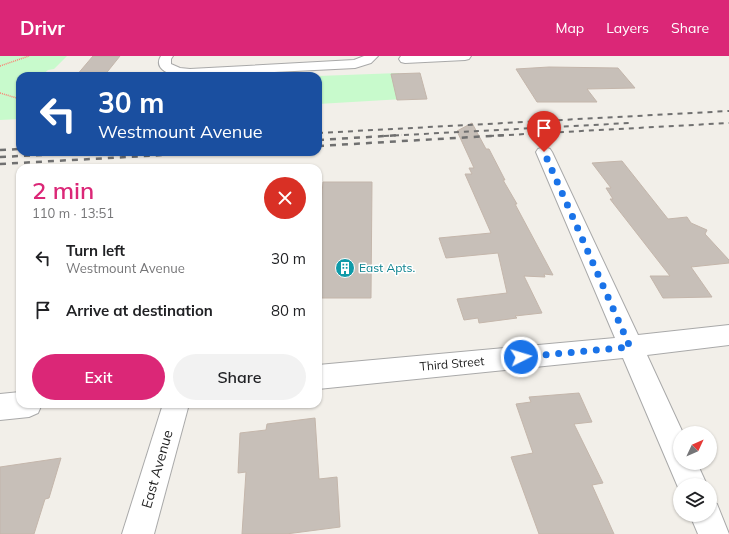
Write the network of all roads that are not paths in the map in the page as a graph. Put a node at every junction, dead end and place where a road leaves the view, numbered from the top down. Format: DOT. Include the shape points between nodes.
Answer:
graph roads {
  1 [pos="167,56"];
  2 [pos="372,56"];
  3 [pos="465,56"];
  4 [pos="405,58"];
  5 [pos="177,72"];
  6 [pos="208,72"];
  7 [pos="544,152"];
  8 [pos="729,335"];
  9 [pos="630,347"];
  10 [pos="322,377"];
  11 [pos="16,405"];
  12 [pos="0,407"];
  13 [pos="175,408"];
  14 [pos="673,442"];
  15 [pos="709,522"];
  16 [pos="138,534"];
  17 [pos="714,534"];
  1 -- 5 [label="street" via="165,66"];
  2 -- 6 [label="street" via="355,64"];
  3 -- 4 [label="street"];
  7 -- 9 [label="street"];
  8 -- 9 [label="street, Third Street"];
  9 -- 10 [label="street, Third Street"];
  9 -- 14 [label="street"];
  11 -- 12 [label="street"];
  13 -- 16 [label="street, East Avenue"];
  15 -- 17 [label="street"];
}
